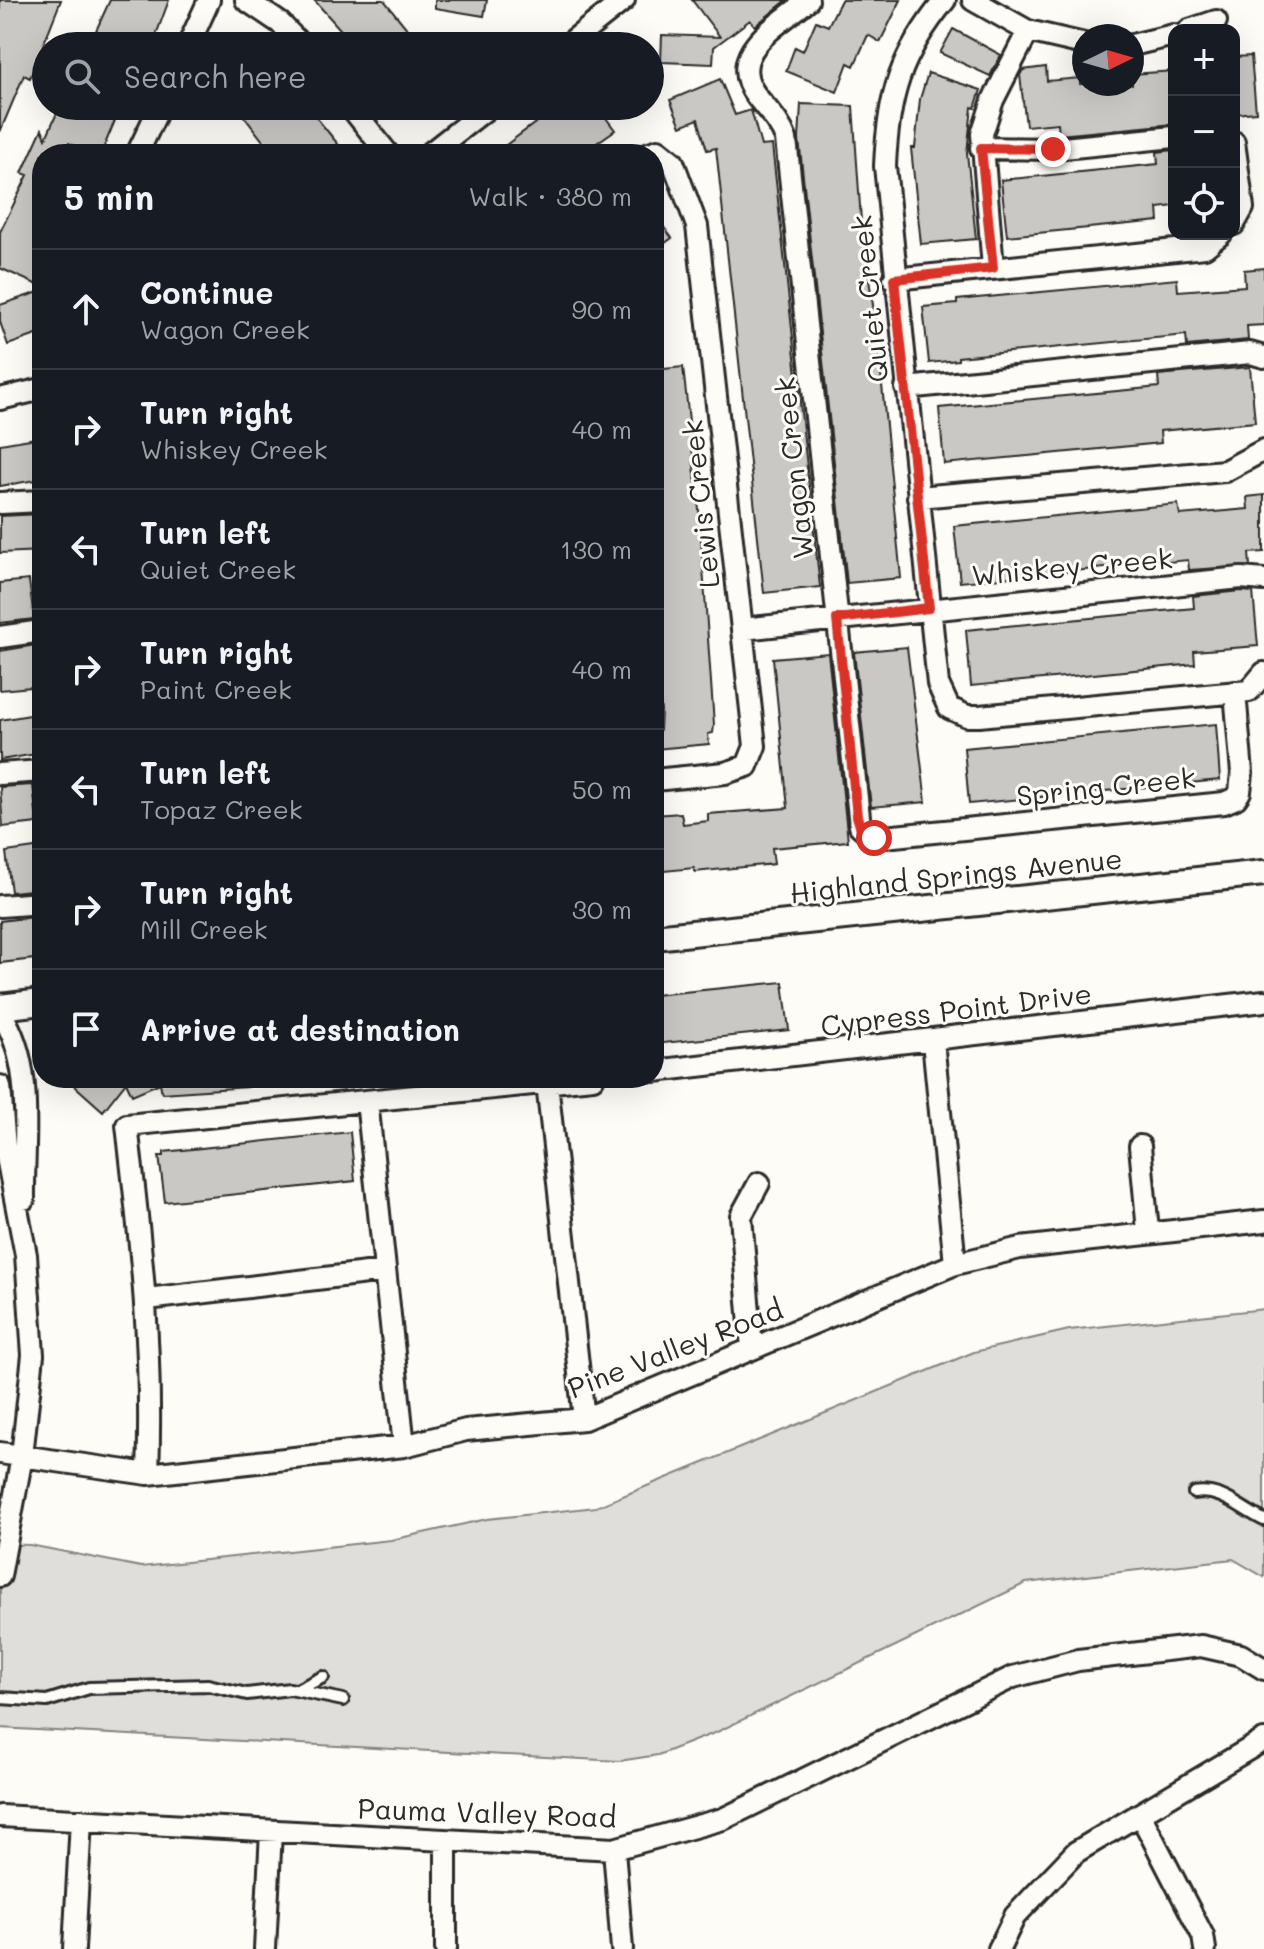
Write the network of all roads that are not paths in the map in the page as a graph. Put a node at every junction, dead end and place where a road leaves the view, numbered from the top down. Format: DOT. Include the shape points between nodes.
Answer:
graph roads {
  1 [pos="209,0"];
  2 [pos="246,0"];
  3 [pos="624,0"];
  4 [pos="808,0"];
  5 [pos="945,0"];
  6 [pos="973,0"];
  7 [pos="1216,21"];
  8 [pos="1207,24"];
  9 [pos="1028,31"];
  10 [pos="194,32"];
  11 [pos="289,32"];
  12 [pos="584,32"];
  13 [pos="1168,36"];
  14 [pos="1072,41"];
  15 [pos="1144,42"];
  16 [pos="153,120"];
  17 [pos="361,120"];
  18 [pos="472,120"];
  19 [pos="1168,138"];
  20 [pos="142,144"];
  21 [pos="380,144"];
  22 [pos="442,144"];
  23 [pos="981,148"];
  24 [pos="664,158"];
  25 [pos="1240,186"];
  26 [pos="1240,213"];
  27 [pos="1214,240"];
  28 [pos="993,268"];
  29 [pos="894,279"];
  30 [pos="1264,357"];
  31 [pos="906,388"];
  32 [pos="32,391"];
  33 [pos="0,399"];
  34 [pos="1264,450"];
  35 [pos="918,497"];
  36 [pos="32,501"];
  37 [pos="0,503"];
  38 [pos="1264,580"];
  39 [pos="929,608"];
  40 [pos="837,619"];
  41 [pos="742,629"];
  42 [pos="32,632"];
  43 [pos="0,637"];
  44 [pos="1264,673"];
  45 [pos="1242,692"];
  46 [pos="32,772"];
  47 [pos="0,774"];
  48 [pos="664,779"];
  49 [pos="874,838"];
  50 [pos="1264,873"];
  51 [pos="32,904"];
  52 [pos="0,906"];
  53 [pos="664,936"];
  54 [pos="1264,1001"];
  55 [pos="32,1004"];
  56 [pos="0,1009"];
  57 [pos="933,1041"];
  58 [pos="664,1070"];
  59 [pos="0,1086"];
  60 [pos="497,1088"];
  61 [pos="548,1088"];
  62 [pos="367,1101"];
  63 [pos="6,1135"];
  64 [pos="1140,1146"];
  65 [pos="759,1183"];
  66 [pos="1264,1221"];
  67 [pos="1148,1231"];
  68 [pos="955,1264"];
  69 [pos="384,1271"];
  70 [pos="147,1299"];
  71 [pos="752,1349"];
  72 [pos="584,1419"];
  73 [pos="404,1446"];
  74 [pos="0,1453"];
  75 [pos="22,1456"];
  76 [pos="148,1474"];
  77 [pos="1194,1493"];
  78 [pos="1264,1520"];
  79 [pos="0,1576"];
  80 [pos="1264,1669"];
  81 [pos="323,1677"];
  82 [pos="297,1690"];
  83 [pos="0,1698"];
  84 [pos="343,1700"];
  85 [pos="1264,1740"];
  86 [pos="1140,1814"];
  87 [pos="0,1816"];
  88 [pos="81,1820"];
  89 [pos="271,1831"];
  90 [pos="446,1841"];
  91 [pos="614,1849"];
  92 [pos="74,1949"];
  93 [pos="265,1949"];
  94 [pos="446,1949"];
  95 [pos="622,1949"];
  96 [pos="999,1949"];
  97 [pos="1205,1949"];
  1 -- 10 [label="street"];
  2 -- 11 [label="street"];
  3 -- 12 [label="street"];
  4 -- 40 [label="street, Wagon Creek" via="747,57 744,75 786,139"];
  5 -- 29 [label="street, Quiet Creek" via="903,63 887,119 885,166"];
  6 -- 9 [label="street"];
  7 -- 8 [label="street"];
  9 -- 14 [label="street"];
  9 -- 23 [label="street" via="993,100"];
  13 -- 15 [label="street"];
  16 -- 20 [label="street"];
  17 -- 21 [label="street"];
  18 -- 22 [label="street"];
  19 -- 23 [label="street" via="1053,149"];
  23 -- 28 [label="street"];
  24 -- 41 [label="street, Lewis Creek" via="673,162 697,226"];
  25 -- 26 [label="street"];
  27 -- 28 [label="street" via="1205,247"];
  28 -- 29 [label="street"];
  29 -- 31 [label="street, Quiet Creek"];
  30 -- 31 [label="street" via="1250,353"];
  31 -- 35 [label="street, Quiet Creek"];
  32 -- 33 [label="street"];
  34 -- 35 [label="street" via="1225,471"];
  35 -- 39 [label="street, Quiet Creek"];
  36 -- 37 [label="street"];
  38 -- 39 [label="street, Whiskey Creek"];
  39 -- 40 [label="street, Whiskey Creek"];
  39 -- 45 [label="street, Quiet Creek" via="942,696 949,708 967,716"];
  40 -- 41 [label="street, Whiskey Creek"];
  40 -- 49 [label="street, Wagon Creek" via="857,816"];
  41 -- 48 [label="street, Lewis Creek" via="755,746 747,766"];
  42 -- 43 [label="street"];
  44 -- 45 [label="street"];
  45 -- 49 [label="street, Spring Creek" via="1240,792 1224,803"];
  46 -- 47 [label="street"];
  50 -- 53 [label="street, Highland Springs Avenue"];
  51 -- 52 [label="street"];
  54 -- 57 [label="street, Cypress Point Drive"];
  55 -- 56 [label="street"];
  56 -- 63 [label="street" via="15,1035 25,1119"];
  57 -- 58 [label="street, Cypress Point Drive"];
  57 -- 68 [label="street"];
  59 -- 63 [label="street"];
  60 -- 62 [label="street"];
  61 -- 72 [label="street"];
  62 -- 69 [label="street"];
  62 -- 70 [label="street" via="127,1125"];
  63 -- 75 [label="street" via="26,1255 33,1355"];
  64 -- 67 [label="street"];
  65 -- 71 [label="street" via="741,1216"];
  66 -- 67 [label="street, Pine Valley Road"];
  67 -- 68 [label="street, Pine Valley Road" via="1020,1248"];
  68 -- 71 [label="street, Pine Valley Road"];
  69 -- 70 [label="street"];
  69 -- 73 [label="street"];
  70 -- 76 [label="street"];
  71 -- 72 [label="street, Pine Valley Road"];
  72 -- 73 [label="street, Pine Valley Road" via="466,1430"];
  73 -- 76 [label="street, Pine Valley Road"];
  74 -- 75 [label="street, Pine Valley Road"];
  75 -- 76 [label="street, Pine Valley Road"];
  75 -- 79 [label="street"];
  77 -- 78 [label="lane" via="1223,1495"];
  80 -- 91 [label="street, Pauma Valley Road" via="1241,1655 1201,1646 1078,1660 1013,1677 723,1819"];
  81 -- 82 [label="lane"];
  82 -- 83 [label="lane" via="247,1694 208,1685 114,1686 47,1701"];
  82 -- 84 [label="lane"];
  85 -- 86 [label="street"];
  86 -- 96 [label="street" via="1076,1852 1015,1916"];
  86 -- 97 [label="street"];
  87 -- 88 [label="street, Pauma Valley Road"];
  88 -- 89 [label="street, Pauma Valley Road"];
  88 -- 92 [label="street"];
  89 -- 90 [label="street, Pauma Valley Road"];
  89 -- 93 [label="street"];
  90 -- 91 [label="street, Pauma Valley Road"];
  90 -- 94 [label="street"];
  91 -- 95 [label="street"];
}
